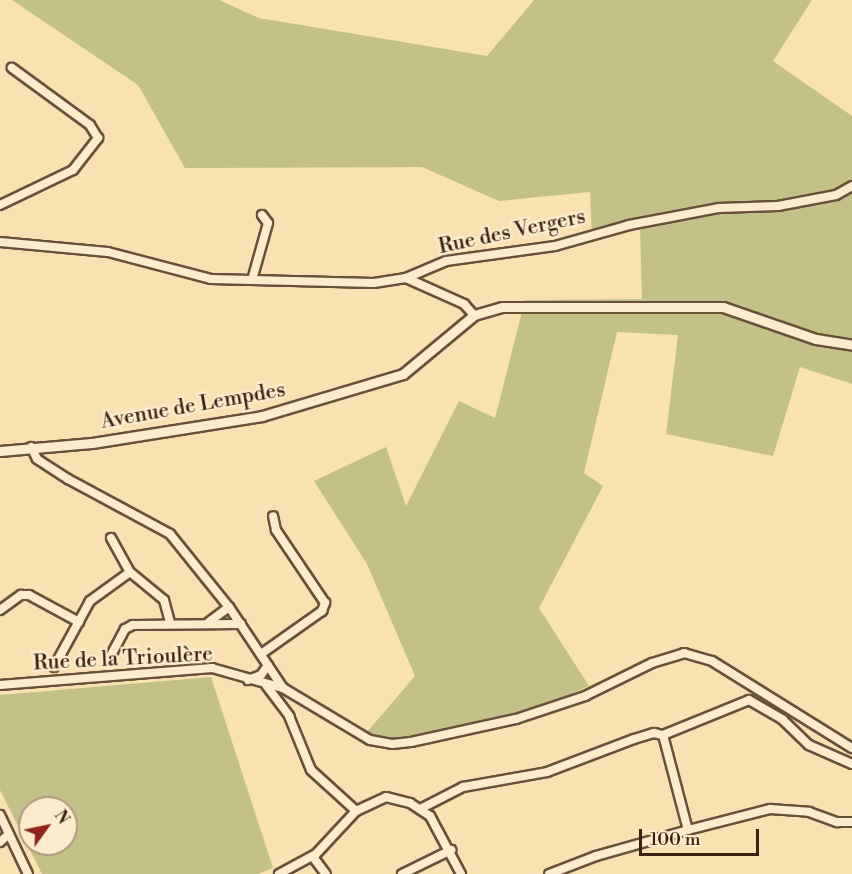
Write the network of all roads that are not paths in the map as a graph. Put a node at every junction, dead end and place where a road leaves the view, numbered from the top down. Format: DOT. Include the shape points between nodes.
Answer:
graph roads {
  1 [pos="12,68"];
  2 [pos="852,186"];
  3 [pos="0,205"];
  4 [pos="262,215"];
  5 [pos="0,242"];
  6 [pos="406,278"];
  7 [pos="252,280"];
  8 [pos="474,315"];
  9 [pos="852,345"];
  10 [pos="32,447"];
  11 [pos="0,451"];
  12 [pos="273,516"];
  13 [pos="111,538"];
  14 [pos="130,572"];
  15 [pos="229,607"];
  16 [pos="0,610"];
  17 [pos="79,622"];
  18 [pos="170,622"];
  19 [pos="209,622"];
  20 [pos="241,624"];
  21 [pos="261,654"];
  22 [pos="108,662"];
  23 [pos="268,664"];
  24 [pos="54,667"];
  25 [pos="276,676"];
  26 [pos="246,680"];
  27 [pos="0,685"];
  28 [pos="266,685"];
  29 [pos="283,688"];
  30 [pos="663,735"];
  31 [pos="852,748"];
  32 [pos="852,764"];
  33 [pos="422,808"];
  34 [pos="356,811"];
  35 [pos="0,816"];
  36 [pos="852,822"];
  37 [pos="688,830"];
  38 [pos="9,834"];
  39 [pos="0,842"];
  40 [pos="451,850"];
  41 [pos="313,856"];
  42 [pos="28,874"];
  43 [pos="279,874"];
  44 [pos="326,874"];
  45 [pos="402,874"];
  46 [pos="461,874"];
  47 [pos="549,874"];
  1 -- 3 [label="street" via="90,125 98,138 73,170"];
  2 -- 6 [label="street, Rue des Vergers" via="836,195 778,206 718,208 629,225 555,246 446,261"];
  4 -- 7 [label="street" via="268,223"];
  5 -- 7 [label="street, Rue des Vergers" via="108,252 211,279"];
  6 -- 7 [label="street, Rue des Vergers" via="374,283"];
  6 -- 8 [label="street" via="464,303"];
  8 -- 9 [label="street" via="515,305 708,306 733,309 816,339"];
  8 -- 10 [label="street, Avenue de Lempdes" via="415,367 390,379 262,416 130,438"];
  10 -- 11 [label="street, Avenue de Lempdes"];
  10 -- 15 [label="street" via="37,459 68,479 170,534"];
  12 -- 21 [label="street" via="276,530 325,603 322,611"];
  13 -- 14 [label="street"];
  14 -- 17 [label="street" via="90,601"];
  14 -- 18 [label="street" via="164,600"];
  15 -- 19 [label="street"];
  15 -- 20 [label="street"];
  16 -- 17 [label="street" via="21,595 29,595"];
  17 -- 24 [label="street"];
  18 -- 19 [label="street"];
  18 -- 22 [label="street" via="125,629"];
  19 -- 20 [label="street"];
  20 -- 21 [label="street"];
  21 -- 23 [label="street"];
  23 -- 25 [label="street"];
  23 -- 26 [label="street" via="261,675"];
  25 -- 28 [label="street"];
  25 -- 29 [label="street"];
  26 -- 27 [label="street, Rue de la Trioulère" via="212,668"];
  26 -- 28 [label="street, Rue de la Trioulère"];
  28 -- 29 [label="street, Rue de la Trioulère"];
  28 -- 34 [label="street" via="289,716 311,770"];
  29 -- 31 [label="street" via="358,735 392,744 516,719 585,696 652,663 684,653 712,661"];
  30 -- 32 [label="street" via="749,700 783,720 809,745"];
  30 -- 33 [label="street" via="634,738 547,772 463,787"];
  30 -- 37 [label="street"];
  33 -- 34 [label="street" via="386,797"];
  33 -- 40 [label="street"];
  34 -- 41 [label="street"];
  35 -- 38 [label="street"];
  36 -- 37 [label="street" via="837,822 810,812 770,809"];
  37 -- 47 [label="street"];
  38 -- 39 [label="street"];
  38 -- 42 [label="street"];
  40 -- 45 [label="street"];
  40 -- 46 [label="street"];
  41 -- 43 [label="street"];
  41 -- 44 [label="street"];
}
